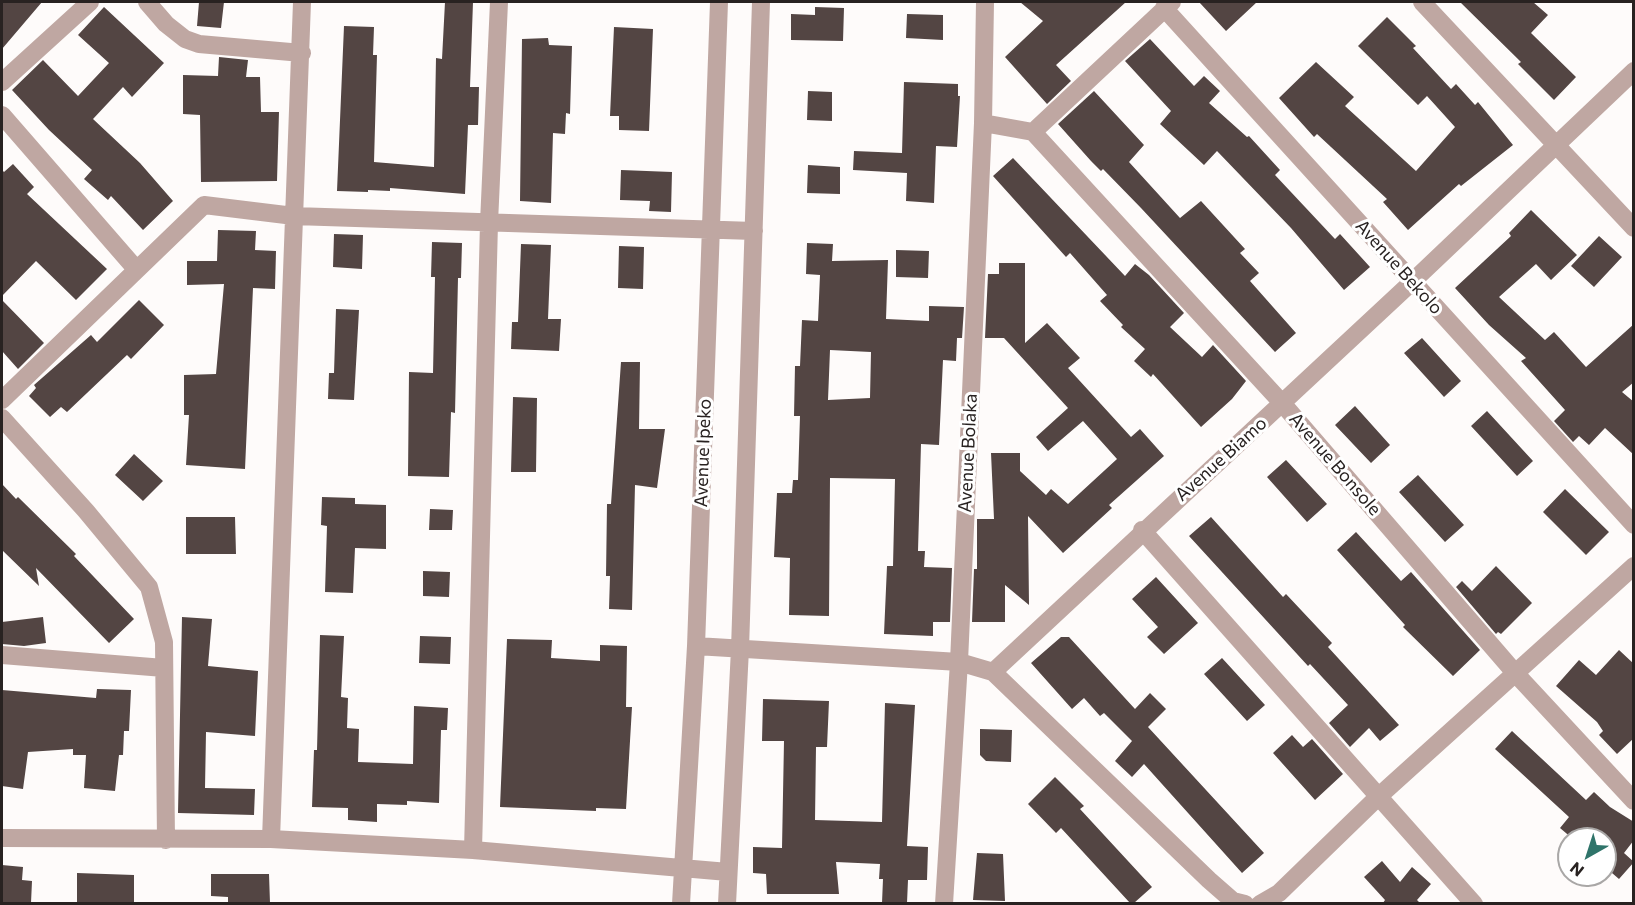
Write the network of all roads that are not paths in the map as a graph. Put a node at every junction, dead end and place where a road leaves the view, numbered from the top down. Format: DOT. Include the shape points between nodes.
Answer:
graph roads {
  1 [pos="90,2"];
  2 [pos="147,2"];
  3 [pos="302,2"];
  4 [pos="499,2"];
  5 [pos="719,2"];
  6 [pos="761,2"];
  7 [pos="985,2"];
  8 [pos="1422,2"];
  9 [pos="1168,5"];
  10 [pos="302,53"];
  11 [pos="1634,71"];
  12 [pos="2,82"];
  13 [pos="2,115"];
  14 [pos="983,123"];
  15 [pos="1033,132"];
  16 [pos="1557,145"];
  17 [pos="294,216"];
  18 [pos="489,223"];
  19 [pos="1634,228"];
  20 [pos="754,231"];
  21 [pos="711,232"];
  22 [pos="136,269"];
  23 [pos="1412,282"];
  24 [pos="2,400"];
  25 [pos="1282,403"];
  26 [pos="2,418"];
  27 [pos="1634,525"];
  28 [pos="1142,530"];
  29 [pos="1634,566"];
  30 [pos="696,646"];
  31 [pos="740,649"];
  32 [pos="2,655"];
  33 [pos="959,662"];
  34 [pos="164,668"];
  35 [pos="993,672"];
  36 [pos="1516,674"];
  37 [pos="1378,797"];
  38 [pos="1634,801"];
  39 [pos="2,838"];
  40 [pos="271,839"];
  41 [pos="166,840"];
  42 [pos="473,850"];
  43 [pos="682,869"];
  44 [pos="728,872"];
  45 [pos="681,903"];
  46 [pos="727,903"];
  47 [pos="944,903"];
  48 [pos="1245,903"];
  49 [pos="1260,903"];
  50 [pos="1474,903"];
  1 -- 12 [label="street"];
  2 -- 10 [label="street" via="166,24 199,44"];
  3 -- 10 [label="street"];
  4 -- 18 [label="street"];
  5 -- 21 [label="street, Avenue Ipeko"];
  6 -- 20 [label="street"];
  7 -- 14 [label="street, Avenue Bolaka"];
  8 -- 16 [label="street"];
  9 -- 15 [label="street"];
  9 -- 23 [label="street, Avenue Bekolo"];
  10 -- 17 [label="street"];
  11 -- 16 [label="street, Avenue Biamo"];
  13 -- 22 [label="street"];
  14 -- 15 [label="street"];
  14 -- 33 [label="street, Avenue Bolaka"];
  15 -- 25 [label="street, Avenue Bonsole"];
  16 -- 19 [label="street"];
  16 -- 23 [label="street, Avenue Biamo"];
  17 -- 18 [label="street"];
  17 -- 22 [label="street" via="204,205"];
  17 -- 40 [label="street"];
  18 -- 21 [label="street"];
  18 -- 42 [label="street"];
  20 -- 21 [label="street"];
  20 -- 31 [label="street"];
  21 -- 30 [label="street, Avenue Ipeko"];
  22 -- 24 [label="street"];
  23 -- 25 [label="street, Avenue Biamo"];
  23 -- 27 [label="street, Avenue Bekolo"];
  25 -- 28 [label="street, Avenue Biamo"];
  25 -- 36 [label="street, Avenue Bonsole"];
  26 -- 34 [label="street" via="149,587 164,642"];
  28 -- 35 [label="street, Avenue Biamo"];
  28 -- 37 [label="street"];
  29 -- 36 [label="street"];
  30 -- 31 [label="street"];
  30 -- 43 [label="street, Avenue Ipeko"];
  31 -- 33 [label="street"];
  31 -- 44 [label="street"];
  32 -- 34 [label="street"];
  33 -- 35 [label="street"];
  33 -- 47 [label="street, Avenue Bolaka"];
  34 -- 41 [label="street"];
  35 -- 48 [label="street" via="1209,880 1233,901"];
  36 -- 37 [label="street"];
  36 -- 38 [label="street, Avenue Bonsole"];
  37 -- 49 [label="street" via="1279,893"];
  37 -- 50 [label="street"];
  39 -- 41 [label="street"];
  40 -- 41 [label="street"];
  40 -- 42 [label="street"];
  42 -- 43 [label="street"];
  43 -- 44 [label="street"];
  43 -- 45 [label="street, Avenue Ipeko"];
  44 -- 46 [label="street"];
}
